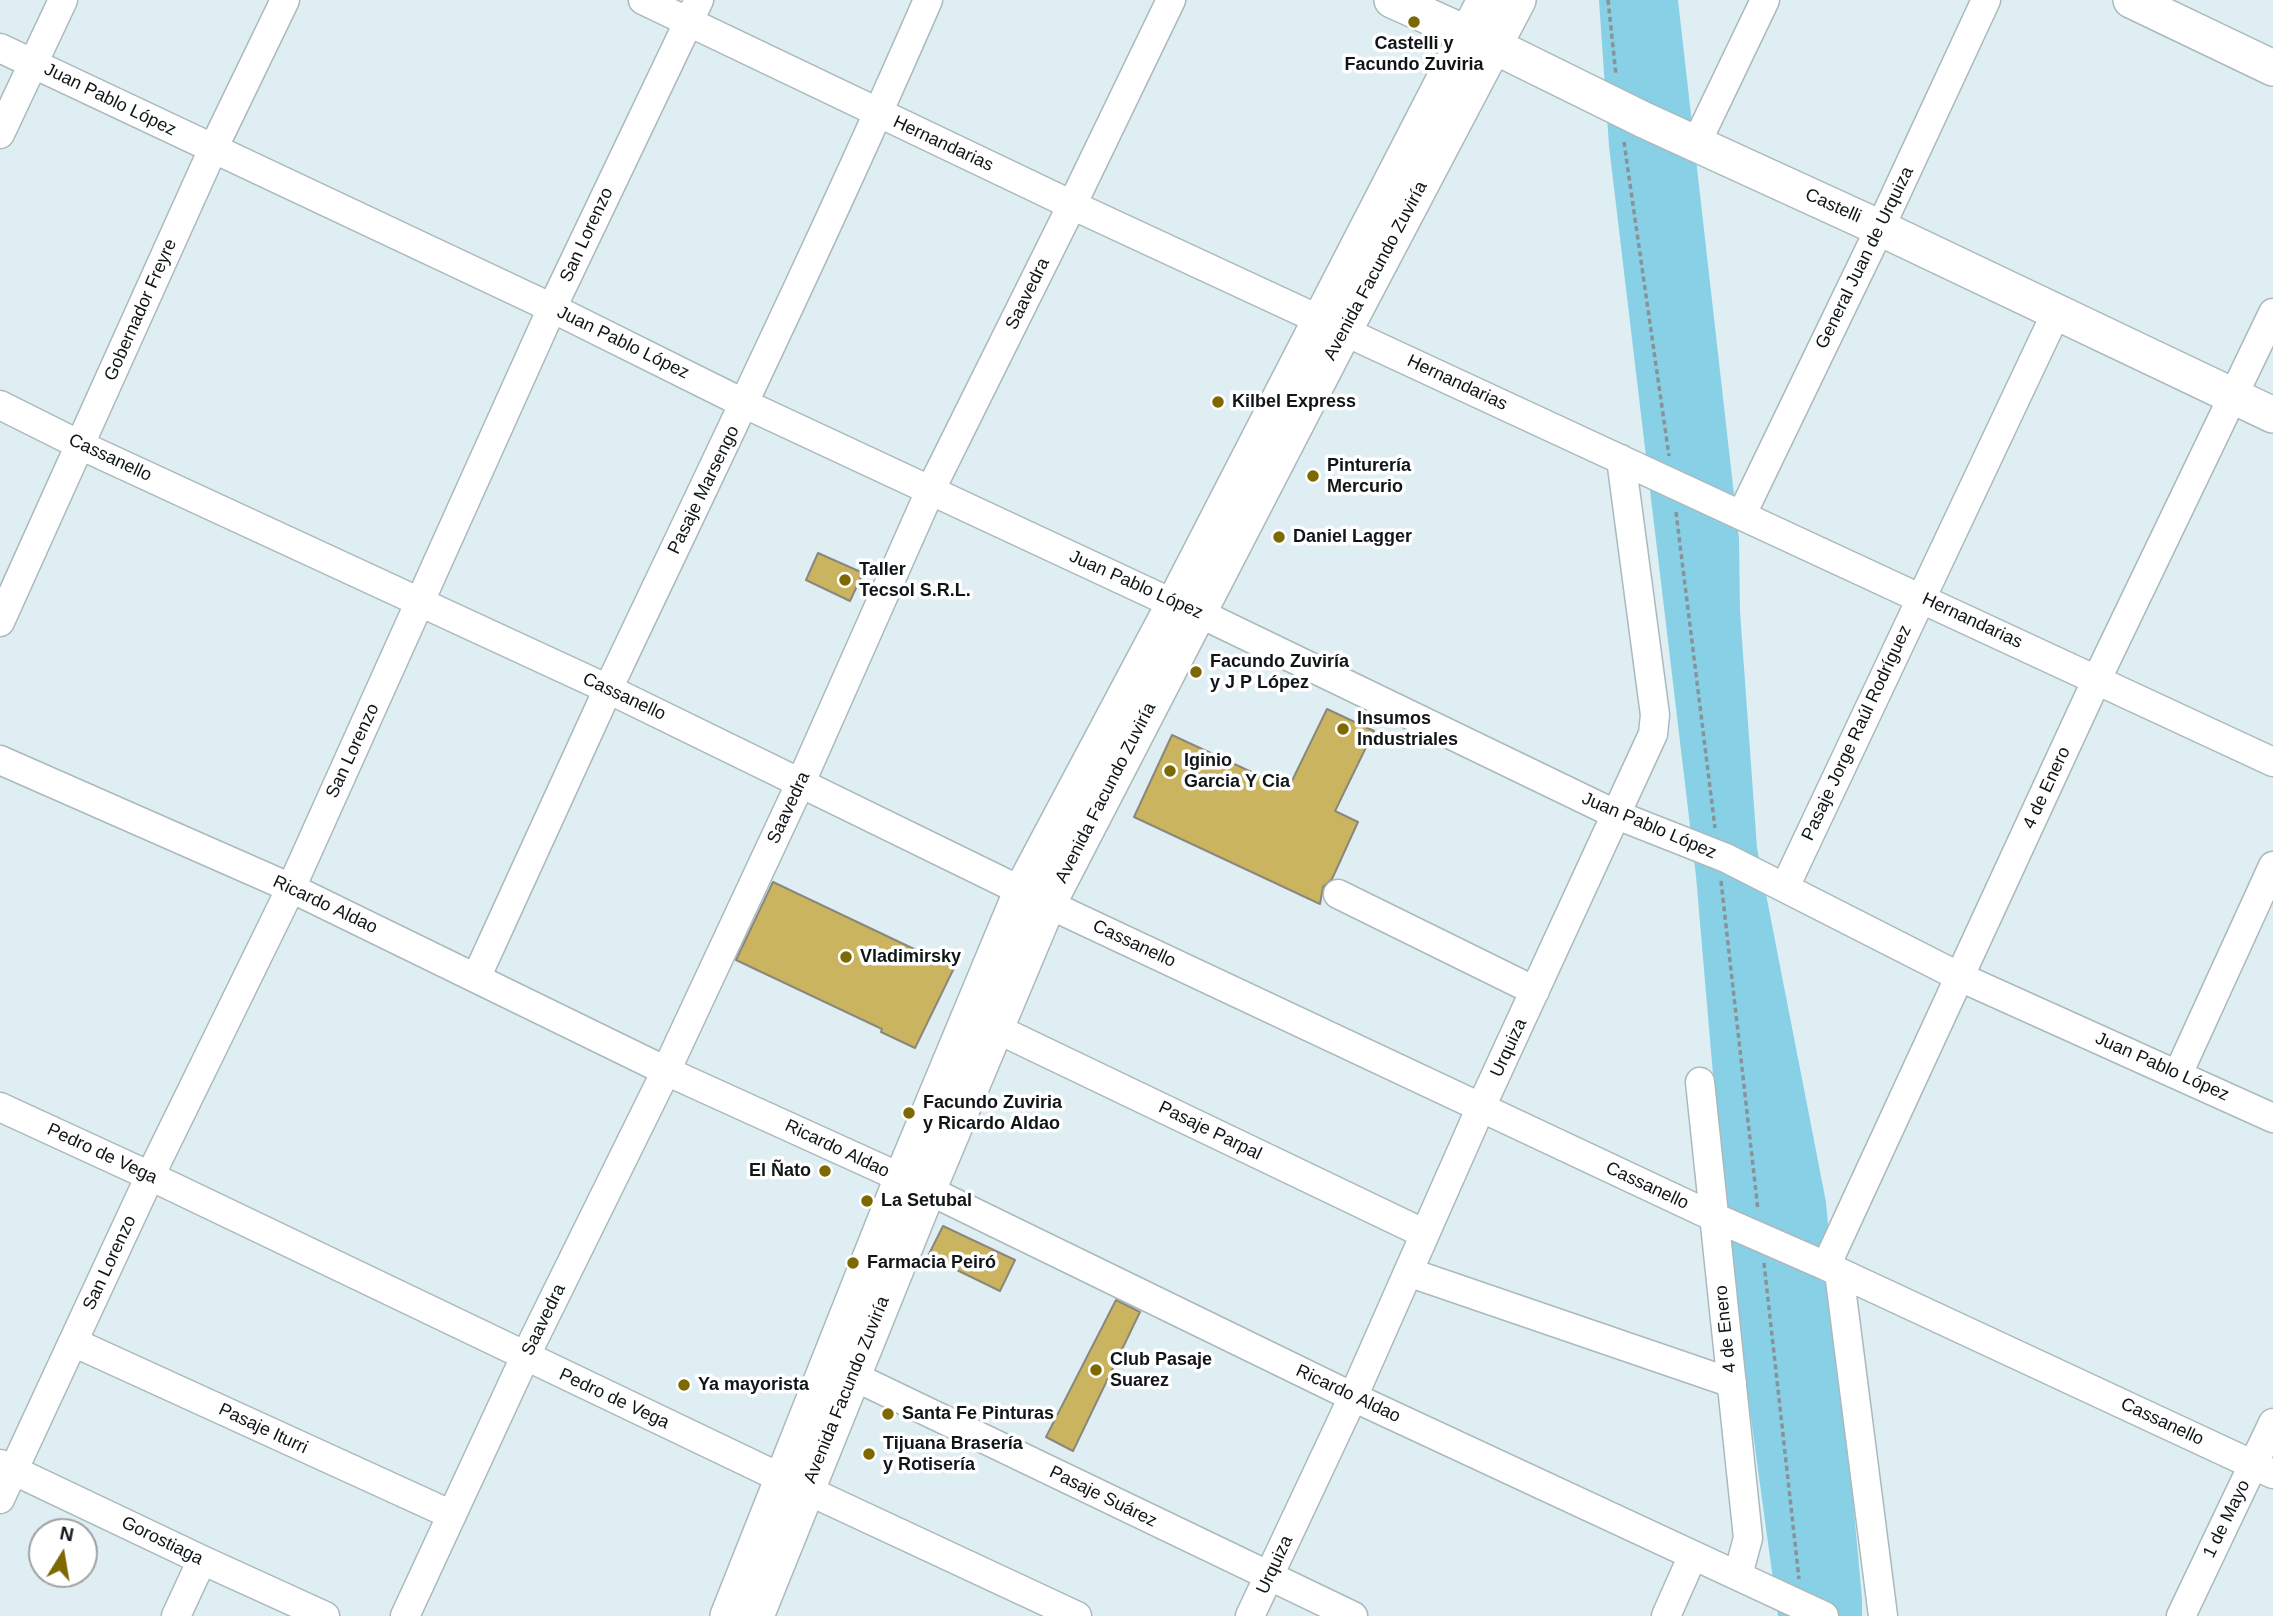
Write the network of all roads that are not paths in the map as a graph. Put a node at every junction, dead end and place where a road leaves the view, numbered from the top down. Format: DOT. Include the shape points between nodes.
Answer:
graph roads {
  1 [pos="63,0"];
  2 [pos="285,0"];
  3 [pos="643,0"];
  4 [pos="928,0"];
  5 [pos="1171,0"];
  6 [pos="1392,0"];
  7 [pos="1485,0"];
  8 [pos="1518,0"];
  9 [pos="1765,0"];
  10 [pos="1986,0"];
  11 [pos="2131,0"];
  12 [pos="694,11"];
  13 [pos="1481,40"];
  14 [pos="0,48"];
  15 [pos="33,63"];
  16 [pos="2273,68"];
  17 [pos="878,114"];
  18 [pos="0,134"];
  19 [pos="1696,144"];
  20 [pos="213,149"];
  21 [pos="1072,205"];
  22 [pos="1880,228"];
  23 [pos="552,308"];
  24 [pos="2056,313"];
  25 [pos="2273,313"];
  26 [pos="1333,326"];
  27 [pos="2234,398"];
  28 [pos="0,404"];
  29 [pos="745,404"];
  30 [pos="2273,415"];
  31 [pos="80,445"];
  32 [pos="1621,459"];
  33 [pos="930,491"];
  34 [pos="1742,514"];
  35 [pos="1921,597"];
  36 [pos="421,603"];
  37 [pos="1187,609"];
  38 [pos="0,622"];
  39 [pos="2097,679"];
  40 [pos="608,689"];
  41 [pos="0,760"];
  42 [pos="2273,762"];
  43 [pos="801,782"];
  44 [pos="1616,815"];
  45 [pos="2273,866"];
  46 [pos="1785,887"];
  47 [pos="291,888"];
  48 [pos="1338,894"];
  49 [pos="1035,897"];
  50 [pos="1960,977"];
  51 [pos="476,978"];
  52 [pos="1535,990"];
  53 [pos="995,1028"];
  54 [pos="666,1071"];
  55 [pos="2178,1074"];
  56 [pos="1700,1082"];
  57 [pos="0,1107"];
  58 [pos="1481,1107"];
  59 [pos="2273,1118"];
  60 [pos="150,1176"];
  61 [pos="915,1184"];
  62 [pos="1714,1217"];
  63 [pos="1425,1234"];
  64 [pos="1833,1269"];
  65 [pos="1409,1272"];
  66 [pos="73,1342"];
  67 [pos="525,1357"];
  68 [pos="853,1376"];
  69 [pos="1732,1383"];
  70 [pos="1353,1397"];
  71 [pos="2273,1423"];
  72 [pos="7,1467"];
  73 [pos="2263,1469"];
  74 [pos="794,1484"];
  75 [pos="0,1499"];
  76 [pos="452,1515"];
  77 [pos="1693,1555"];
  78 [pos="202,1560"];
  79 [pos="1738,1575"];
  80 [pos="1269,1577"];
  81 [pos="1813,1611"];
  82 [pos="176,1616"];
  83 [pos="325,1616"];
  84 [pos="405,1616"];
  85 [pos="728,1616"];
  86 [pos="756,1616"];
  87 [pos="1077,1616"];
  88 [pos="1250,1616"];
  89 [pos="1353,1616"];
  90 [pos="1666,1616"];
  91 [pos="1882,1616"];
  92 [pos="2181,1616"];
  1 -- 15 [label="street"];
  2 -- 20 [label="street, Gobernador Freyre"];
  3 -- 12 [label="street, Hernandarias"];
  4 -- 17 [label="street, Pasaje Marsengo"];
  5 -- 21 [label="street, Saavedra"];
  6 -- 13 [label="main road, Castelli"];
  7 -- 13 [label="main road, Avenida Facundo Zuviría"];
  8 -- 13 [label="main road, Avenida Facundo Zuviría"];
  9 -- 19 [label="street"];
  10 -- 22 [label="street, General Juan de Urquiza"];
  11 -- 16 [label="main road"];
  12 -- 17 [label="street, Hernandarias"];
  12 -- 23 [label="street, San Lorenzo"];
  13 -- 19 [label="main road, Castelli"];
  13 -- 26 [label="main road, Avenida Facundo Zuviría"];
  14 -- 15 [label="street, Juan Pablo López"];
  15 -- 18 [label="street"];
  15 -- 20 [label="street, Juan Pablo López"];
  17 -- 21 [label="street, Hernandarias"];
  17 -- 29 [label="street, Pasaje Marsengo"];
  19 -- 22 [label="main road, Castelli"];
  20 -- 23 [label="street, Juan Pablo López"];
  20 -- 31 [label="street, Gobernador Freyre"];
  21 -- 26 [label="street, Hernandarias"];
  21 -- 33 [label="street, Saavedra"];
  22 -- 24 [label="main road, Castelli"];
  22 -- 34 [label="street, General Juan de Urquiza"];
  23 -- 29 [label="street, Juan Pablo López"];
  23 -- 36 [label="street, San Lorenzo"];
  24 -- 27 [label="main road, Castelli"];
  24 -- 35 [label="street, Pasaje Jorge Raúl Rodríguez"];
  25 -- 27 [label="street, 4 de Enero"];
  26 -- 32 [label="street, Hernandarias"];
  26 -- 37 [label="main road, Avenida Facundo Zuviría"];
  27 -- 30 [label="main road, Castelli"];
  27 -- 39 [label="street, 4 de Enero"];
  28 -- 31 [label="street, Cassanello"];
  29 -- 33 [label="street, Juan Pablo López"];
  29 -- 40 [label="street, Pasaje Marsengo"];
  31 -- 36 [label="street, Cassanello"];
  31 -- 38 [label="street, Gobernador Freyre"];
  32 -- 34 [label="street, Hernandarias"];
  32 -- 44 [label="street, Urquiza" via="1655,715 1653,734"];
  33 -- 37 [label="street, Juan Pablo López"];
  33 -- 43 [label="street, Saavedra"];
  34 -- 35 [label="street, Hernandarias"];
  35 -- 39 [label="street, Hernandarias"];
  35 -- 46 [label="street, Pasaje Jorge Raúl Rodríguez"];
  36 -- 40 [label="street, Cassanello"];
  36 -- 47 [label="street, San Lorenzo"];
  37 -- 44 [label="street, Juan Pablo López"];
  37 -- 49 [label="main road, Avenida Facundo Zuviría"];
  39 -- 42 [label="street, Hernandarias"];
  39 -- 50 [label="street, 4 de Enero"];
  40 -- 43 [label="street, Cassanello"];
  40 -- 51 [label="street, Pasaje Marsengo"];
  41 -- 47 [label="street, Ricardo Aldao"];
  43 -- 49 [label="street, Cassanello"];
  43 -- 54 [label="street, Saavedra"];
  44 -- 46 [label="street, Juan Pablo López"];
  44 -- 52 [label="street, Urquiza"];
  45 -- 55 [label="street"];
  46 -- 50 [label="street, Juan Pablo López"];
  47 -- 51 [label="street, Ricardo Aldao"];
  47 -- 60 [label="street, San Lorenzo"];
  48 -- 52 [label="street"];
  49 -- 53 [label="main road, Avenida Facundo Zuviría"];
  49 -- 58 [label="street, Cassanello"];
  49 -- 61 [label="main road, Avenida Facundo Zuviría"];
  50 -- 55 [label="street, Juan Pablo López"];
  50 -- 64 [label="street, 4 de Enero"];
  51 -- 54 [label="street, Ricardo Aldao"];
  52 -- 58 [label="street, Urquiza"];
  53 -- 61 [label="main road, Avenida Facundo Zuviría"];
  53 -- 63 [label="street, Pasaje Parpal"];
  54 -- 61 [label="street, Ricardo Aldao"];
  54 -- 67 [label="street, Saavedra"];
  55 -- 59 [label="street, Juan Pablo López"];
  56 -- 62 [label="street, 4 de Enero"];
  57 -- 60 [label="street, Pedro de Vega"];
  58 -- 62 [label="street, Cassanello"];
  58 -- 63 [label="street, Urquiza"];
  60 -- 66 [label="street, San Lorenzo"];
  60 -- 67 [label="street, Pedro de Vega"];
  61 -- 68 [label="main road, Avenida Facundo Zuviría"];
  61 -- 70 [label="street, Ricardo Aldao"];
  61 -- 74 [label="main road, Avenida Facundo Zuviría"];
  62 -- 64 [label="street, Cassanello"];
  62 -- 69 [label="street, 4 de Enero"];
  63 -- 65 [label="street, Urquiza"];
  64 -- 73 [label="street, Cassanello"];
  64 -- 91 [label="street"];
  65 -- 69 [label="street"];
  65 -- 70 [label="street, Urquiza"];
  66 -- 72 [label="street, San Lorenzo"];
  66 -- 76 [label="street, Pasaje Iturri"];
  67 -- 74 [label="street, Pedro de Vega"];
  67 -- 76 [label="street, Saavedra"];
  68 -- 74 [label="main road, Avenida Facundo Zuviría"];
  68 -- 80 [label="street, Pasaje Suárez"];
  69 -- 79 [label="street, 4 de Enero" via="1748,1538"];
  70 -- 77 [label="street, Ricardo Aldao"];
  70 -- 80 [label="street, Urquiza"];
  71 -- 73 [label="street, 1 de Mayo"];
  72 -- 75 [label="street, San Lorenzo"];
  72 -- 78 [label="street, Gorostiaga"];
  73 -- 92 [label="street, 1 de Mayo"];
  74 -- 85 [label="main road, Avenida Facundo Zuviría"];
  74 -- 86 [label="main road, Avenida Facundo Zuviría"];
  74 -- 87 [label="street, Pedro de Vega"];
  76 -- 84 [label="street, Saavedra"];
  77 -- 79 [label="street, Ricardo Aldao"];
  77 -- 90 [label="street"];
  78 -- 82 [label="street"];
  78 -- 83 [label="street, Gorostiaga"];
  79 -- 81 [label="street, Ricardo Aldao"];
  80 -- 88 [label="street, Urquiza"];
  80 -- 89 [label="street, Pasaje Suárez"];
}
